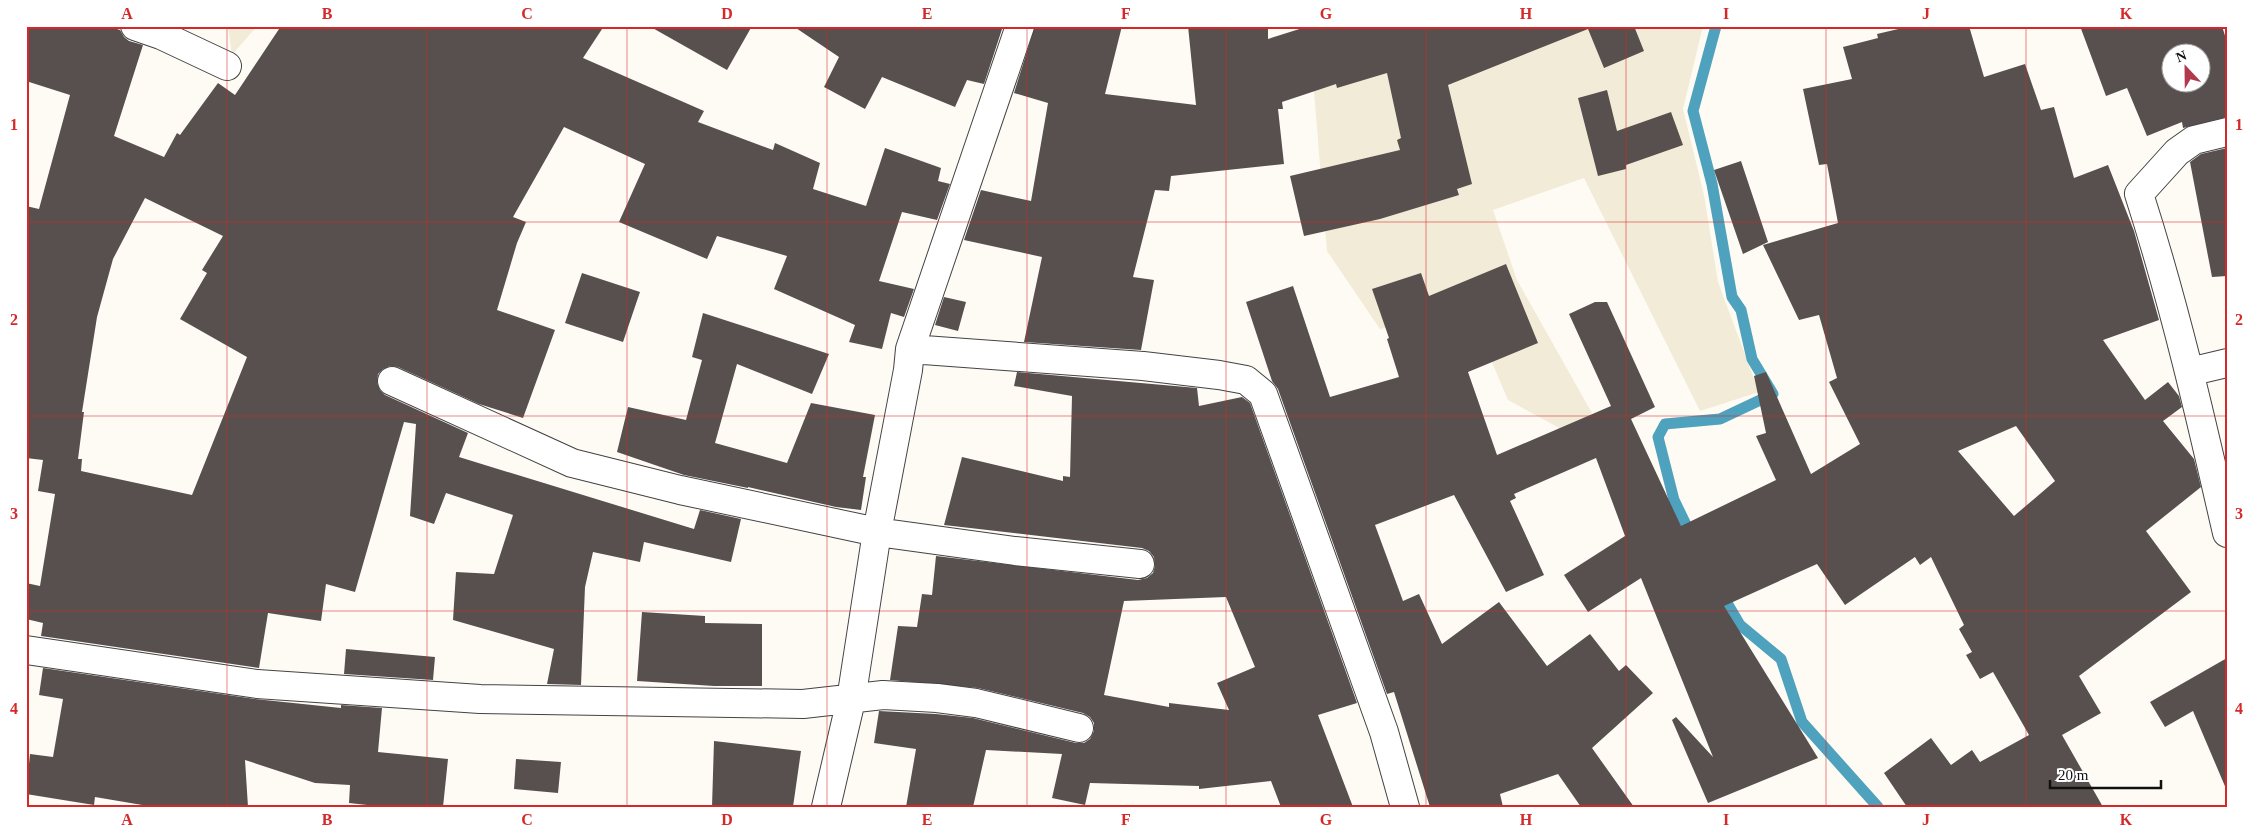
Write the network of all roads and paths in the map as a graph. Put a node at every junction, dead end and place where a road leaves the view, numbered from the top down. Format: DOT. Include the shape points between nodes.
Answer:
graph roads {
  1 [pos="135,26"];
  2 [pos="1020,26"];
  3 [pos="226,66"];
  4 [pos="2227,132"];
  5 [pos="910,349"];
  6 [pos="2227,363"];
  7 [pos="2189,372"];
  8 [pos="392,381"];
  9 [pos="877,532"];
  10 [pos="2227,533"];
  11 [pos="1140,564"];
  12 [pos="26,650"];
  13 [pos="851,700"];
  14 [pos="1079,728"];
  15 [pos="826,807"];
  16 [pos="1405,807"];
  1 -- 3 [label="street" via="161,34"];
  2 -- 5 [label="street"];
  4 -- 7 [label="street" via="2194,140 2177,152 2139,194"];
  5 -- 9 [label="street"];
  5 -- 16 [label="street" via="1143,366 1220,375 1246,380 1263,394 1384,732"];
  6 -- 7 [label="street"];
  7 -- 10 [label="street"];
  8 -- 9 [label="street" via="572,463 680,490"];
  9 -- 11 [label="street"];
  9 -- 13 [label="street"];
  12 -- 13 [label="street" via="257,684 372,694 480,700 803,704"];
  13 -- 14 [label="street" via="883,695 937,698 976,703"];
  13 -- 15 [label="street"];
}
